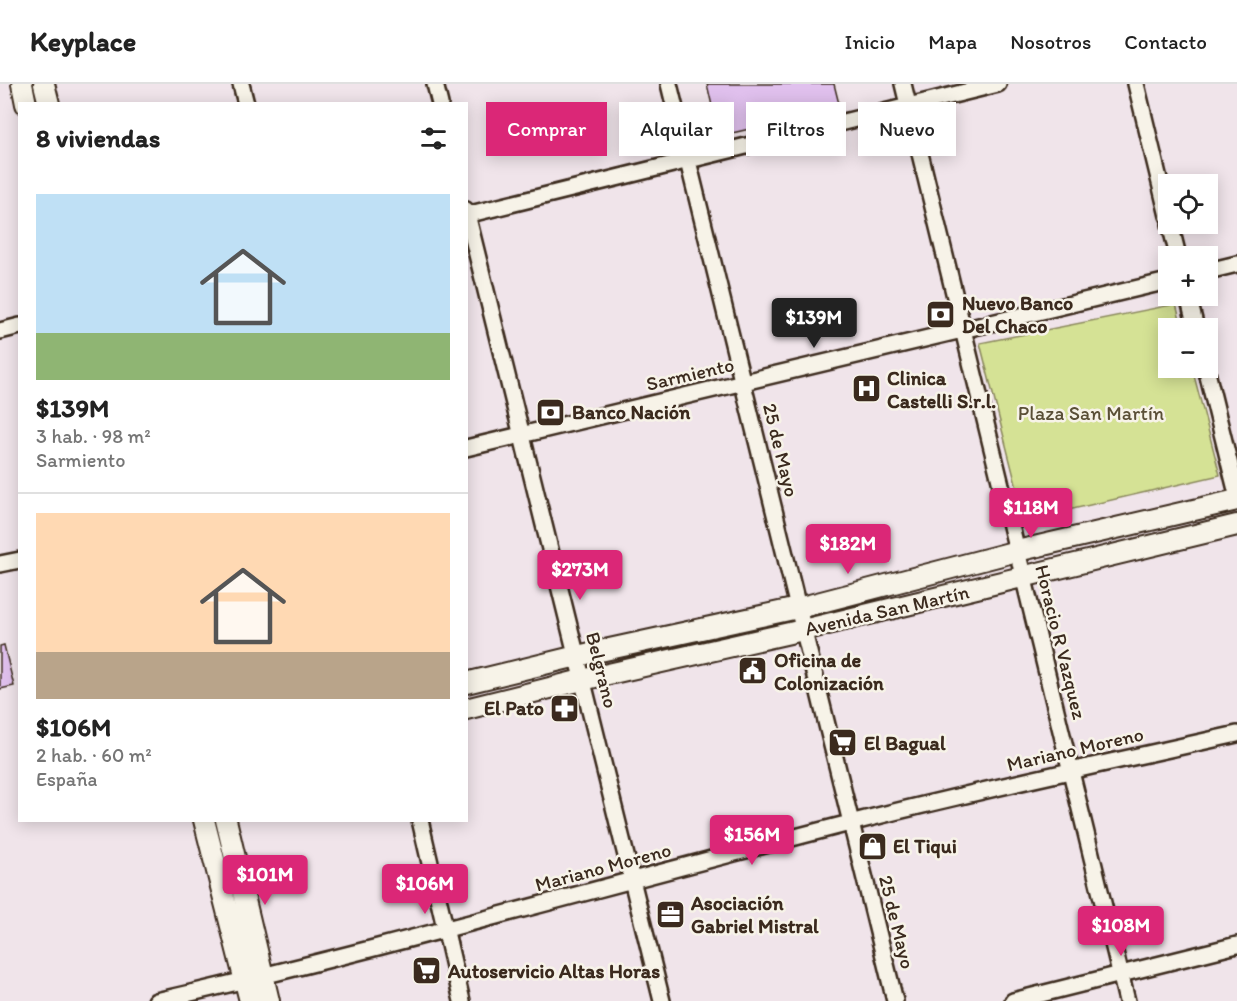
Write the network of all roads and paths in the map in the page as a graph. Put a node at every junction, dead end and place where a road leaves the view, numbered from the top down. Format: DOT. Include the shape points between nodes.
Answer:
graph roads {
  1 [pos="241,84"];
  2 [pos="435,84"];
  3 [pos="669,84"];
  4 [pos="903,84"];
  5 [pos="998,84"];
  6 [pos="1136,84"];
  7 [pos="48,90"];
  8 [pos="24,93"];
  9 [pos="246,102"];
  10 [pos="440,102"];
  11 [pos="907,102"];
  12 [pos="924,102"];
  13 [pos="858,118"];
  14 [pos="920,156"];
  15 [pos="687,161"];
  16 [pos="1158,175"];
  17 [pos="468,213"];
  18 [pos="468,217"];
  19 [pos="1237,264"];
  20 [pos="1218,269"];
  21 [pos="1158,283"];
  22 [pos="18,326"];
  23 [pos="963,330"];
  24 [pos="0,331"];
  25 [pos="1208,378"];
  26 [pos="742,383"];
  27 [pos="522,434"];
  28 [pos="468,448"];
  29 [pos="1237,494"];
  30 [pos="1237,500"];
  31 [pos="1237,525"];
  32 [pos="1017,551"];
  33 [pos="18,560"];
  34 [pos="0,564"];
  35 [pos="1023,577"];
  36 [pos="798,608"];
  37 [pos="803,630"];
  38 [pos="577,656"];
  39 [pos="582,680"];
  40 [pos="468,683"];
  41 [pos="468,708"];
  42 [pos="1237,734"];
  43 [pos="1070,771"];
  44 [pos="205,822"];
  45 [pos="226,822"];
  46 [pos="420,822"];
  47 [pos="851,823"];
  48 [pos="632,881"];
  49 [pos="445,929"];
  50 [pos="1237,945"];
  51 [pos="1120,974"];
  52 [pos="254,979"];
  53 [pos="156,1001"];
  54 [pos="250,1001"];
  55 [pos="269,1001"];
  56 [pos="462,1001"];
  57 [pos="662,1001"];
  58 [pos="895,1001"];
  59 [pos="1013,1001"];
  60 [pos="1127,1001"];
  1 -- 9 [label="street"];
  2 -- 10 [label="street"];
  3 -- 15 [label="street, 25 de Mayo"];
  4 -- 11 [label="street, Horacio R Vazquez"];
  5 -- 12 [label="street"];
  6 -- 16 [label="street"];
  7 -- 8 [label="street"];
  13 -- 15 [label="street"];
  14 -- 23 [label="street, Horacio R Vazquez"];
  15 -- 17 [label="street"];
  15 -- 26 [label="street, 25 de Mayo"];
  18 -- 27 [label="street, Belgrano"];
  19 -- 20 [label="street"];
  21 -- 23 [label="street, Sarmiento"];
  22 -- 24 [label="street"];
  23 -- 26 [label="street, Sarmiento"];
  23 -- 32 [label="street, Horacio R Vazquez"];
  25 -- 29 [label="street"];
  26 -- 27 [label="street, Sarmiento"];
  26 -- 36 [label="street, 25 de Mayo"];
  27 -- 28 [label="street, Sarmiento"];
  27 -- 38 [label="street, Belgrano"];
  30 -- 32 [label="main road, Avenida San Martín"];
  31 -- 35 [label="main road, Avenida San Martín"];
  32 -- 35 [label="street, Horacio R Vazquez"];
  32 -- 36 [label="main road, Avenida San Martín"];
  33 -- 34 [label="street"];
  35 -- 37 [label="main road, Avenida San Martín"];
  35 -- 43 [label="street, Horacio R Vazquez"];
  36 -- 37 [label="street, 25 de Mayo"];
  36 -- 38 [label="main road, Avenida San Martín"];
  37 -- 39 [label="main road, Avenida San Martín"];
  37 -- 47 [label="street, 25 de Mayo"];
  38 -- 39 [label="street, Belgrano"];
  38 -- 40 [label="main road, Avenida San Martín"];
  39 -- 41 [label="main road, Avenida San Martín"];
  39 -- 48 [label="street, Belgrano"];
  42 -- 43 [label="street, Mariano Moreno"];
  43 -- 47 [label="street, Mariano Moreno"];
  43 -- 51 [label="street, Horacio R Vazquez"];
  44 -- 52 [label="main road"];
  45 -- 52 [label="main road"];
  46 -- 49 [label="street"];
  47 -- 48 [label="street, Mariano Moreno"];
  47 -- 58 [label="street, 25 de Mayo"];
  48 -- 49 [label="street, Mariano Moreno"];
  48 -- 57 [label="street, Belgrano"];
  49 -- 52 [label="street, Mariano Moreno"];
  49 -- 56 [label="street"];
  50 -- 51 [label="street"];
  51 -- 59 [label="street"];
  51 -- 60 [label="street, Horacio R Vazquez"];
  52 -- 53 [label="street, Mariano Moreno"];
  52 -- 54 [label="main road"];
  52 -- 55 [label="main road"];
}
